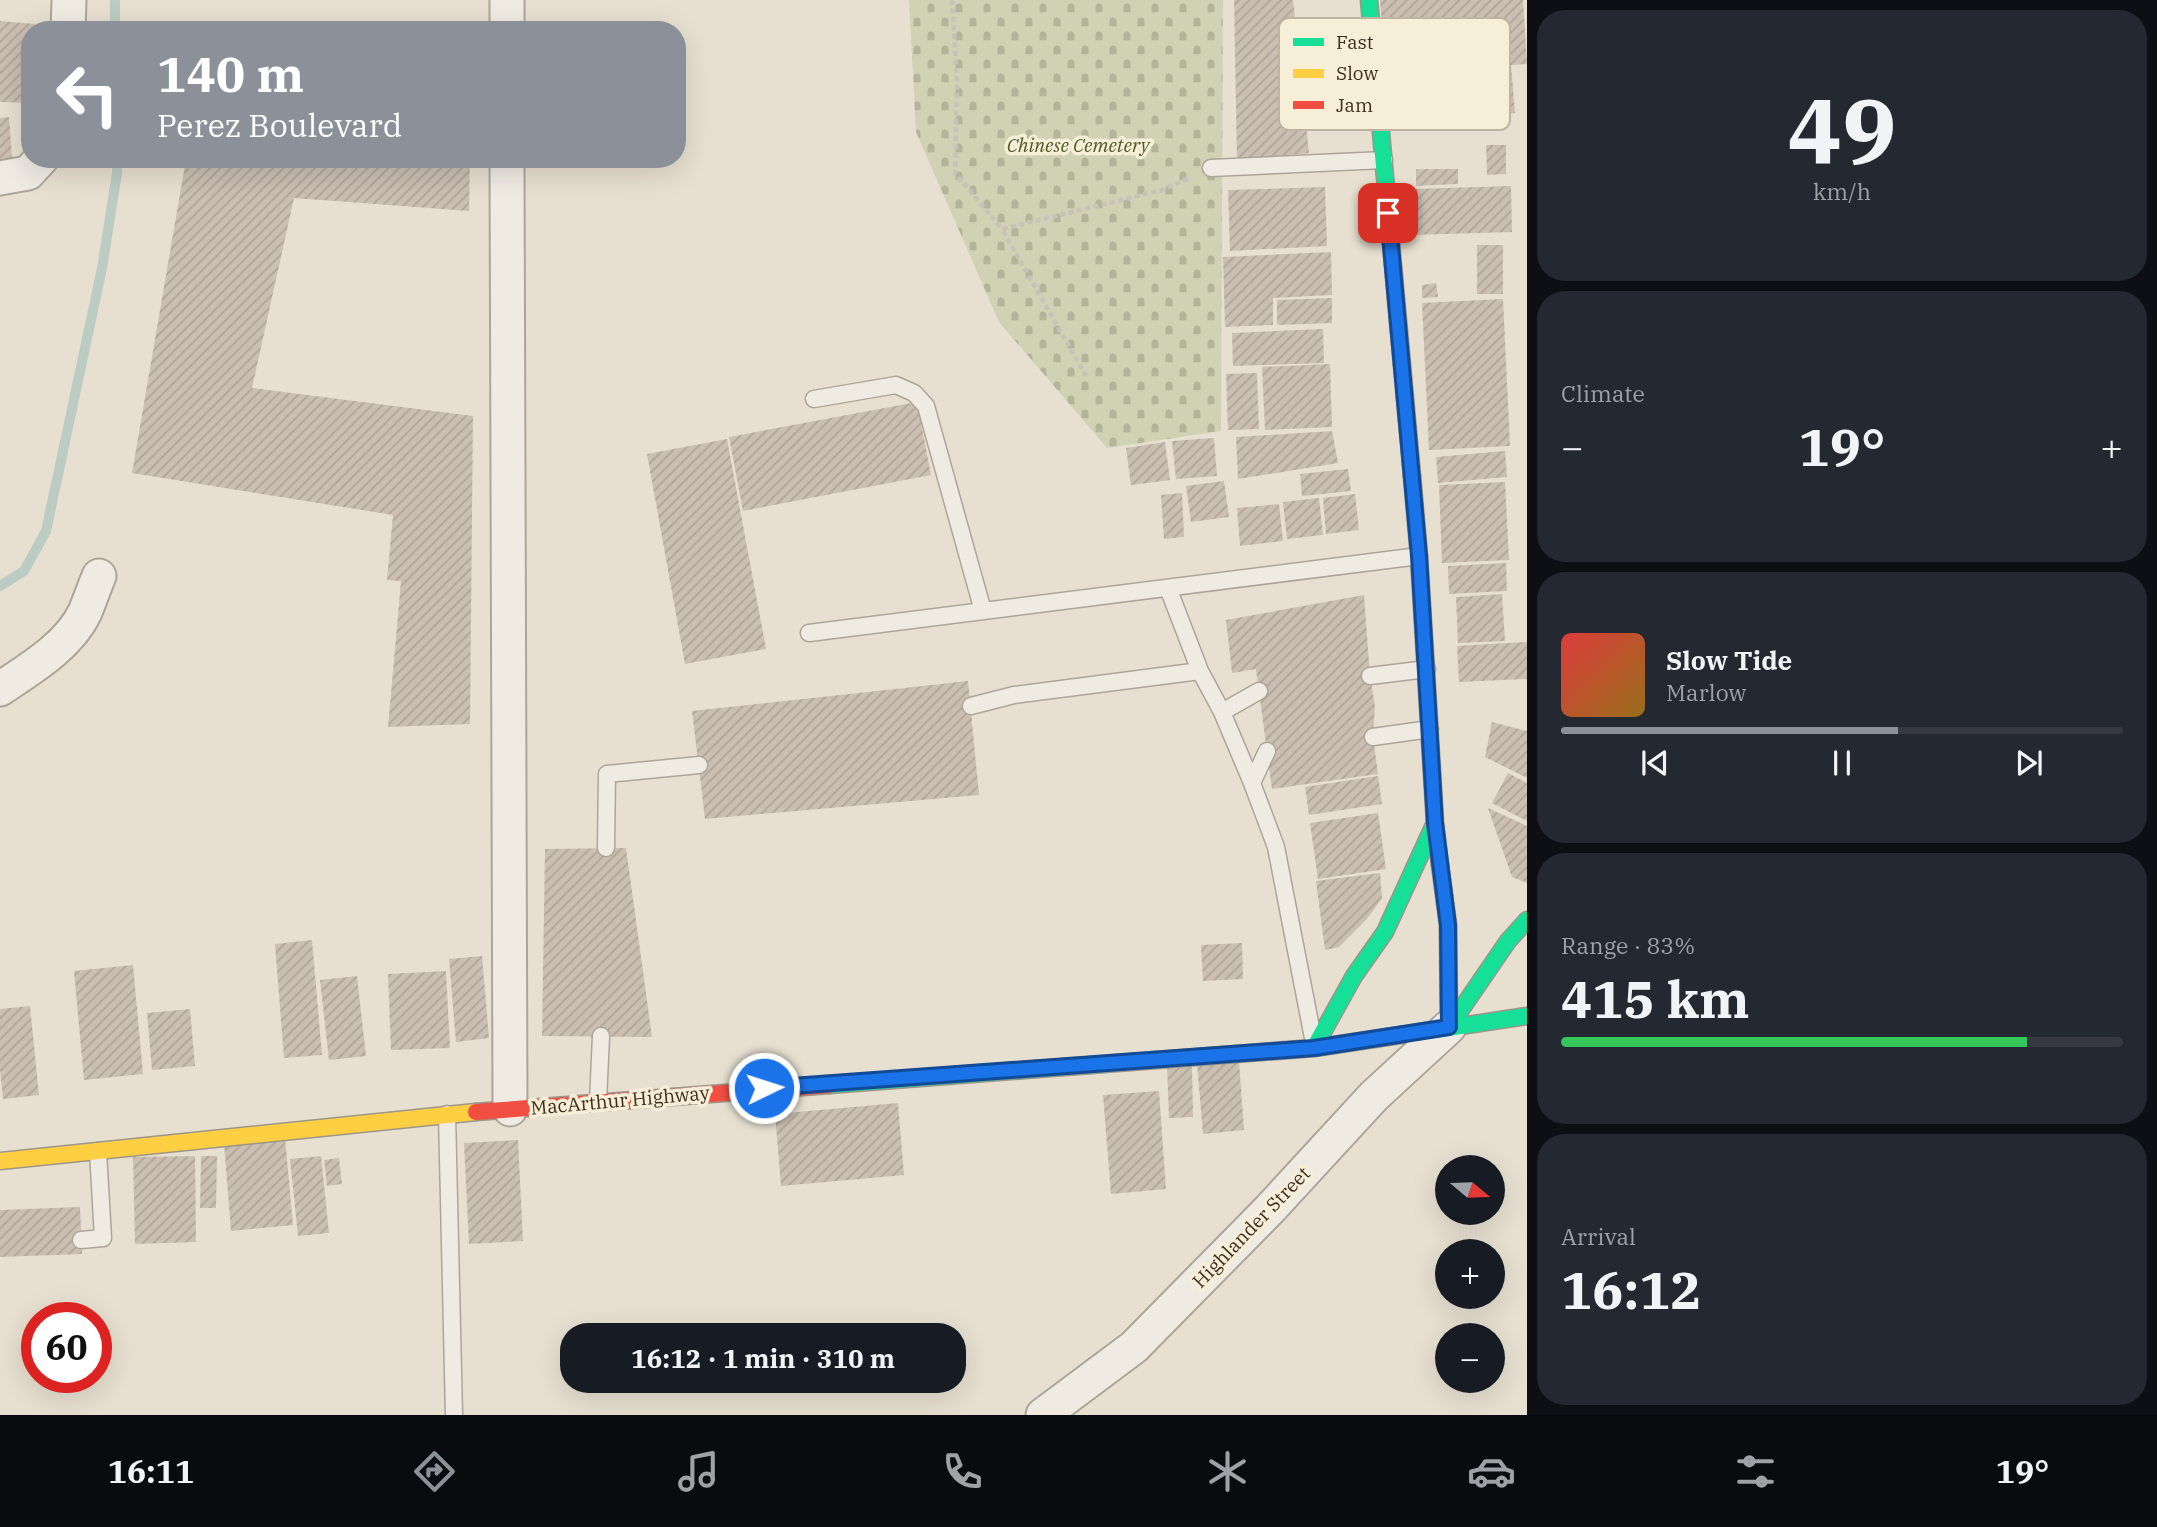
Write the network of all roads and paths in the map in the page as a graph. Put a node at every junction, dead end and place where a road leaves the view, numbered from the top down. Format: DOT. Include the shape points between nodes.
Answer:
graph roads {
  1 [pos="69,0"];
  2 [pos="507,0"];
  3 [pos="952,0"];
  4 [pos="1369,0"];
  5 [pos="1371,18"];
  6 [pos="68,21"];
  7 [pos="507,21"];
  8 [pos="1381,130"];
  9 [pos="1384,160"];
  10 [pos="33,168"];
  11 [pos="507,168"];
  12 [pos="1211,168"];
  13 [pos="0,178"];
  14 [pos="1002,229"];
  15 [pos="1086,376"];
  16 [pos="814,399"];
  17 [pos="1419,556"];
  18 [pos="99,576"];
  19 [pos="1168,588"];
  20 [pos="983,611"];
  21 [pos="809,633"];
  22 [pos="1427,668"];
  23 [pos="1200,671"];
  24 [pos="1370,676"];
  25 [pos="0,689"];
  26 [pos="1259,691"];
  27 [pos="971,706"];
  28 [pos="1222,712"];
  29 [pos="1430,729"];
  30 [pos="1373,737"];
  31 [pos="1267,751"];
  32 [pos="699,765"];
  33 [pos="1252,783"];
  34 [pos="1435,823"];
  35 [pos="606,848"];
  36 [pos="1527,920"];
  37 [pos="1527,1016"];
  38 [pos="1449,1027"];
  39 [pos="601,1036"];
  40 [pos="1314,1048"];
  41 [pos="598,1102"];
  42 [pos="510,1109"];
  43 [pos="447,1114"];
  44 [pos="98,1150"];
  45 [pos="0,1161"];
  46 [pos="81,1240"];
  47 [pos="454,1415"];
  48 [pos="1043,1415"];
  1 -- 6 [label="street"];
  2 -- 7 [label="street"];
  3 -- 14 [label="path" via="957,80 955,173"];
  4 -- 5 [label="main road"];
  8 -- 9 [label="main road"];
  9 -- 12 [label="lane"];
  9 -- 17 [label="main road"];
  10 -- 13 [label="street"];
  11 -- 42 [label="street"];
  12 -- 14 [label="path" via="1162,190"];
  14 -- 15 [label="path"];
  16 -- 20 [label="lane" via="896,385 926,405"];
  17 -- 19 [label="lane"];
  17 -- 22 [label="main road"];
  18 -- 25 [label="street" via="84,614 64,641"];
  19 -- 20 [label="lane"];
  19 -- 23 [label="lane"];
  20 -- 21 [label="lane"];
  22 -- 24 [label="lane"];
  22 -- 29 [label="main road"];
  23 -- 27 [label="lane" via="1014,695"];
  23 -- 28 [label="lane"];
  26 -- 28 [label="lane"];
  28 -- 33 [label="lane"];
  29 -- 30 [label="lane"];
  29 -- 34 [label="main road"];
  31 -- 33 [label="lane"];
  32 -- 35 [label="lane" via="607,774"];
  33 -- 40 [label="lane" via="1276,847"];
  34 -- 38 [label="main road" via="1448,925"];
  34 -- 40 [label="main road" via="1385,932 1346,989"];
  36 -- 38 [label="main road"];
  37 -- 38 [label="main road, MacArthur Highway"];
  38 -- 40 [label="main road, MacArthur Highway"];
  38 -- 48 [label="street, Highlander Street" via="1374,1096 1134,1347"];
  39 -- 41 [label="lane"];
  40 -- 41 [label="main road, MacArthur Highway"];
  41 -- 42 [label="main road, MacArthur Highway"];
  42 -- 43 [label="main road, MacArthur Highway"];
  43 -- 44 [label="main road, MacArthur Highway"];
  43 -- 47 [label="lane"];
  44 -- 45 [label="main road, MacArthur Highway"];
  44 -- 46 [label="lane" via="103,1238"];
}
